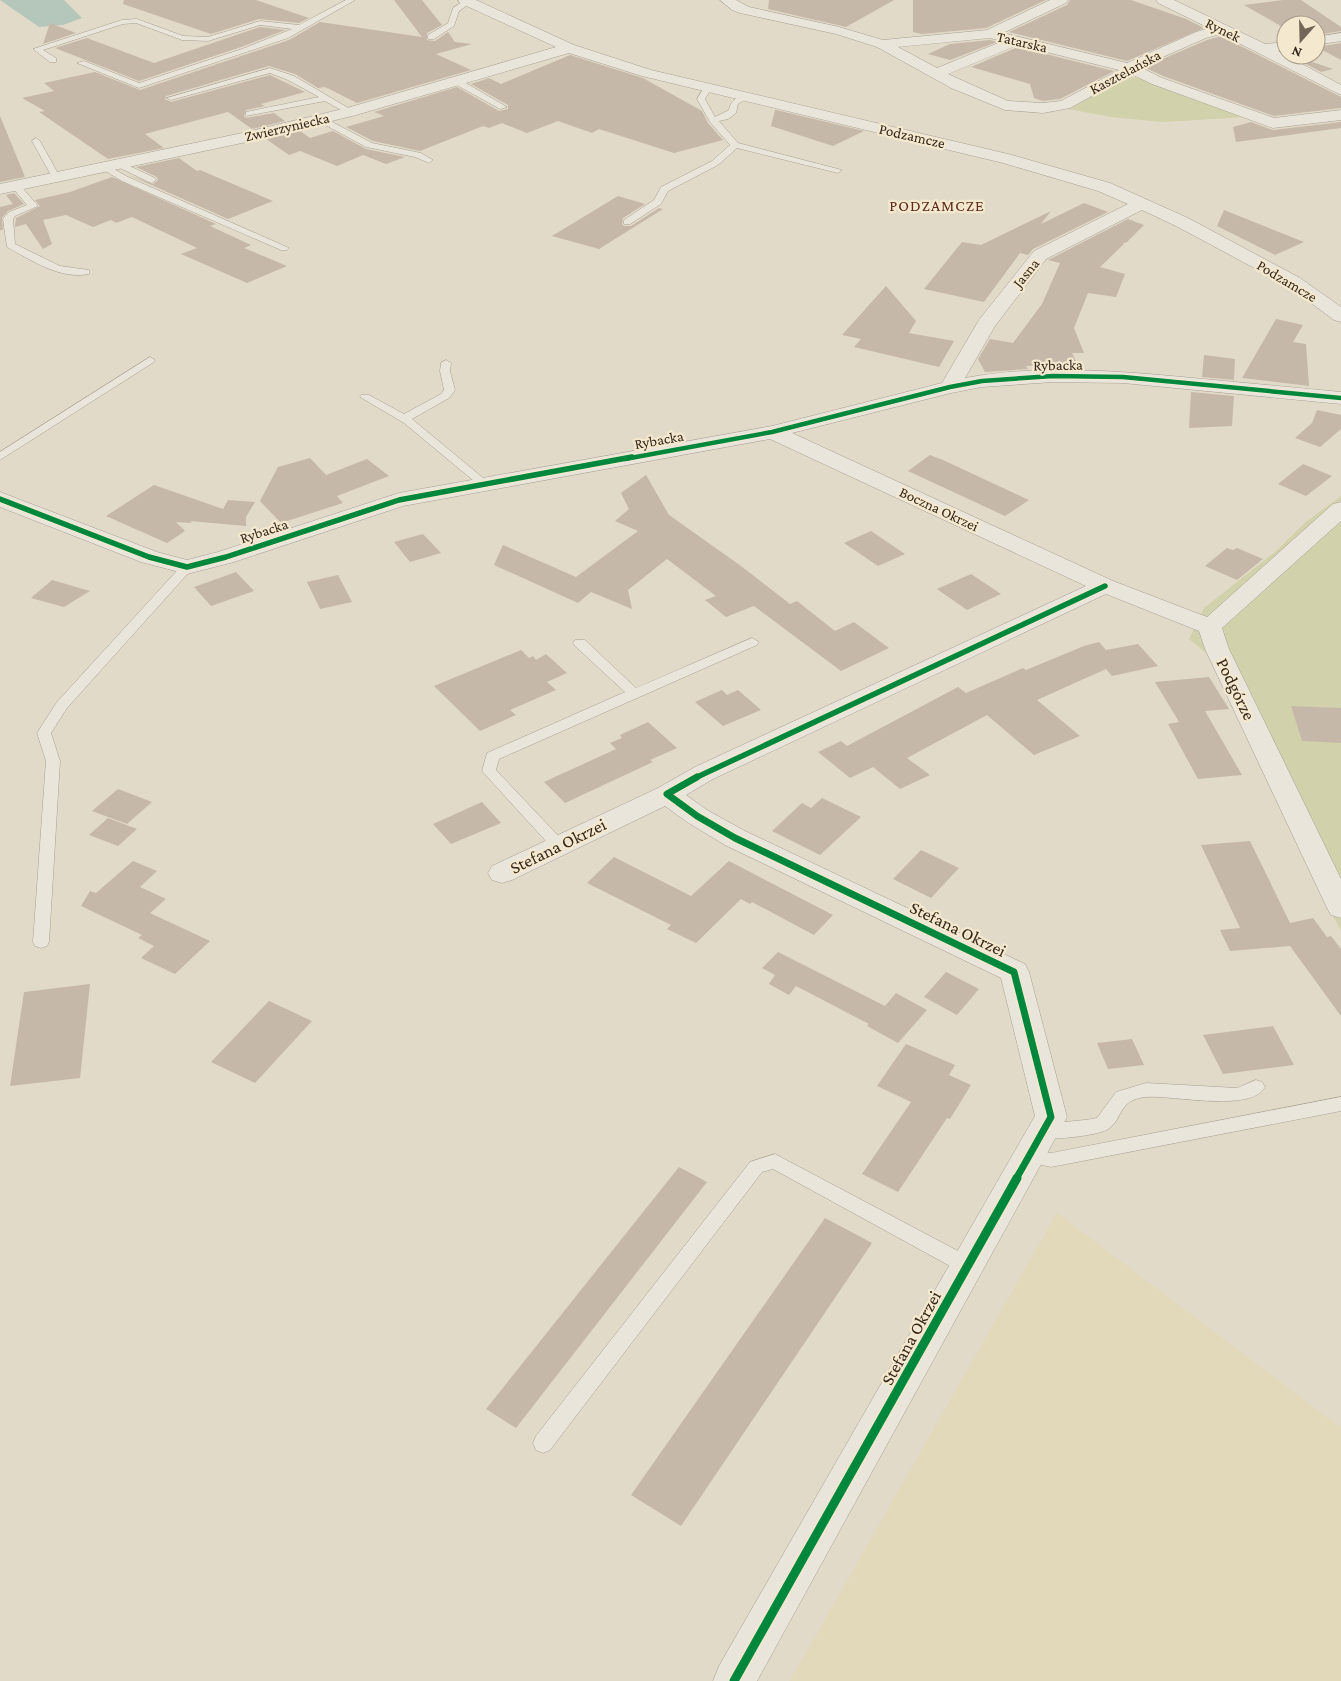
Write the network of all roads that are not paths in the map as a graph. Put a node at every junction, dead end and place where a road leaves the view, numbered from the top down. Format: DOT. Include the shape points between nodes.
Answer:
graph roads {
  1 [pos="351,0"];
  2 [pos="727,0"];
  3 [pos="1061,0"];
  4 [pos="1163,0"];
  5 [pos="467,1"];
  6 [pos="301,28"];
  7 [pos="1221,29"];
  8 [pos="990,34"];
  9 [pos="431,37"];
  10 [pos="1341,37"];
  11 [pos="1326,39"];
  12 [pos="1018,40"];
  13 [pos="882,44"];
  14 [pos="1276,47"];
  15 [pos="569,48"];
  16 [pos="1263,49"];
  17 [pos="53,60"];
  18 [pos="81,63"];
  19 [pos="1129,68"];
  20 [pos="936,74"];
  21 [pos="456,81"];
  22 [pos="1337,86"];
  23 [pos="708,88"];
  24 [pos="745,97"];
  25 [pos="171,98"];
  26 [pos="326,98"];
  27 [pos="503,107"];
  28 [pos="351,112"];
  29 [pos="249,114"];
  30 [pos="1341,116"];
  31 [pos="321,119"];
  32 [pos="713,120"];
  33 [pos="36,141"];
  34 [pos="735,145"];
  35 [pos="429,160"];
  36 [pos="112,165"];
  37 [pos="838,170"];
  38 [pos="56,177"];
  39 [pos="16,186"];
  40 [pos="0,189"];
  41 [pos="202,203"];
  42 [pos="1142,204"];
  43 [pos="628,222"];
  44 [pos="284,248"];
  45 [pos="86,272"];
  46 [pos="1341,316"];
  47 [pos="150,360"];
  48 [pos="446,363"];
  49 [pos="950,387"];
  50 [pos="365,397"];
  51 [pos="1341,398"];
  52 [pos="404,419"];
  53 [pos="772,432"];
  54 [pos="0,456"];
  55 [pos="484,484"];
  56 [pos="0,499"];
  57 [pos="1341,509"];
  58 [pos="187,567"];
  59 [pos="1105,586"];
  60 [pos="1210,627"];
  61 [pos="752,642"];
  62 [pos="580,643"];
  63 [pos="634,693"];
  64 [pos="668,794"];
  65 [pos="559,846"];
  66 [pos="502,873"];
  67 [pos="1341,908"];
  68 [pos="41,942"];
  69 [pos="1256,1087"];
  70 [pos="1341,1104"];
  71 [pos="1037,1144"];
  72 [pos="968,1266"];
  73 [pos="543,1443"];
  74 [pos="734,1681"];
  1 -- 6 [label="lane"];
  2 -- 13 [label="street" via="745,10"];
  3 -- 8 [label="street"];
  4 -- 7 [label="street, Rynek"];
  5 -- 9 [label="lane" via="456,10 451,24"];
  5 -- 15 [label="street, Podzamcze"];
  6 -- 17 [label="lane" via="260,22 208,39 182,38 137,20 37,49"];
  6 -- 18 [label="lane" via="245,51 139,86"];
  7 -- 16 [label="street, Rynek"];
  7 -- 19 [label="street, Kasztelańska" via="1201,34"];
  8 -- 12 [label="street, Tatarska"];
  8 -- 13 [label="street, Tatarska"];
  10 -- 11 [label="street"];
  12 -- 19 [label="street, Tatarska"];
  12 -- 20 [label="street"];
  13 -- 20 [label="street"];
  14 -- 16 [label="street, Rynek"];
  15 -- 21 [label="street, Zwierzyniecka"];
  15 -- 23 [label="street, Podzamcze"];
  16 -- 22 [label="street"];
  19 -- 20 [label="street, Kasztelańska" via="1058,107 1029,108 1006,104"];
  19 -- 30 [label="street, Tatarska" via="1273,123"];
  21 -- 27 [label="lane"];
  21 -- 28 [label="street, Zwierzyniecka"];
  23 -- 24 [label="street, Podzamcze"];
  23 -- 32 [label="lane" via="701,99"];
  24 -- 32 [label="lane" via="735,102 733,111 725,117"];
  24 -- 42 [label="street, Podzamcze" via="1008,159 1104,187"];
  25 -- 26 [label="lane" via="270,70 292,78"];
  26 -- 28 [label="lane"];
  26 -- 29 [label="lane"];
  28 -- 31 [label="street, Zwierzyniecka"];
  31 -- 35 [label="lane" via="369,145"];
  31 -- 36 [label="street, Zwierzyniecka"];
  32 -- 34 [label="lane"];
  33 -- 38 [label="lane"];
  34 -- 37 [label="lane"];
  34 -- 43 [label="lane" via="715,163 664,189 658,202"];
  36 -- 38 [label="street, Zwierzyniecka"];
  36 -- 41 [label="lane"];
  36 -- 44 [label="lane" via="125,179"];
  38 -- 39 [label="street, Zwierzyniecka"];
  39 -- 40 [label="street, Zwierzyniecka"];
  39 -- 45 [label="lane" via="33,206 12,214 8,219 10,245 72,274"];
  42 -- 46 [label="street, Podzamcze" via="1294,282"];
  42 -- 49 [label="street, Jasna" via="1040,255 986,324"];
  47 -- 54 [label="lane"];
  48 -- 52 [label="lane" via="450,390"];
  49 -- 51 [label="street, Rybacka" via="982,381 1053,376 1123,377"];
  49 -- 53 [label="street, Rybacka"];
  50 -- 52 [label="lane"];
  52 -- 55 [label="lane"];
  53 -- 55 [label="street, Rybacka"];
  53 -- 59 [label="street, Boczna Okrzei"];
  55 -- 58 [label="street, Rybacka" via="399,500"];
  56 -- 58 [label="street, Rybacka" via="149,558"];
  57 -- 60 [label="street"];
  58 -- 68 [label="lane" via="62,705 44,733 53,761"];
  59 -- 60 [label="street"];
  59 -- 64 [label="street, Stefana Okrzei" via="704,772"];
  60 -- 67 [label="street, Podgórze" via="1217,650"];
  61 -- 63 [label="lane"];
  62 -- 63 [label="lane"];
  63 -- 65 [label="lane" via="492,756 488,771"];
  64 -- 65 [label="street, Stefana Okrzei"];
  64 -- 71 [label="street, Stefana Okrzei" via="735,838 1014,972 1051,1117"];
  65 -- 66 [label="street, Stefana Okrzei"];
  69 -- 71 [label="lane" via="1238,1095 1146,1090 1122,1097 1103,1124"];
  70 -- 71 [label="lane" via="1051,1160"];
  71 -- 72 [label="street, Stefana Okrzei"];
  72 -- 73 [label="lane" via="775,1161 756,1167"];
  72 -- 74 [label="street, Stefana Okrzei"];
}
